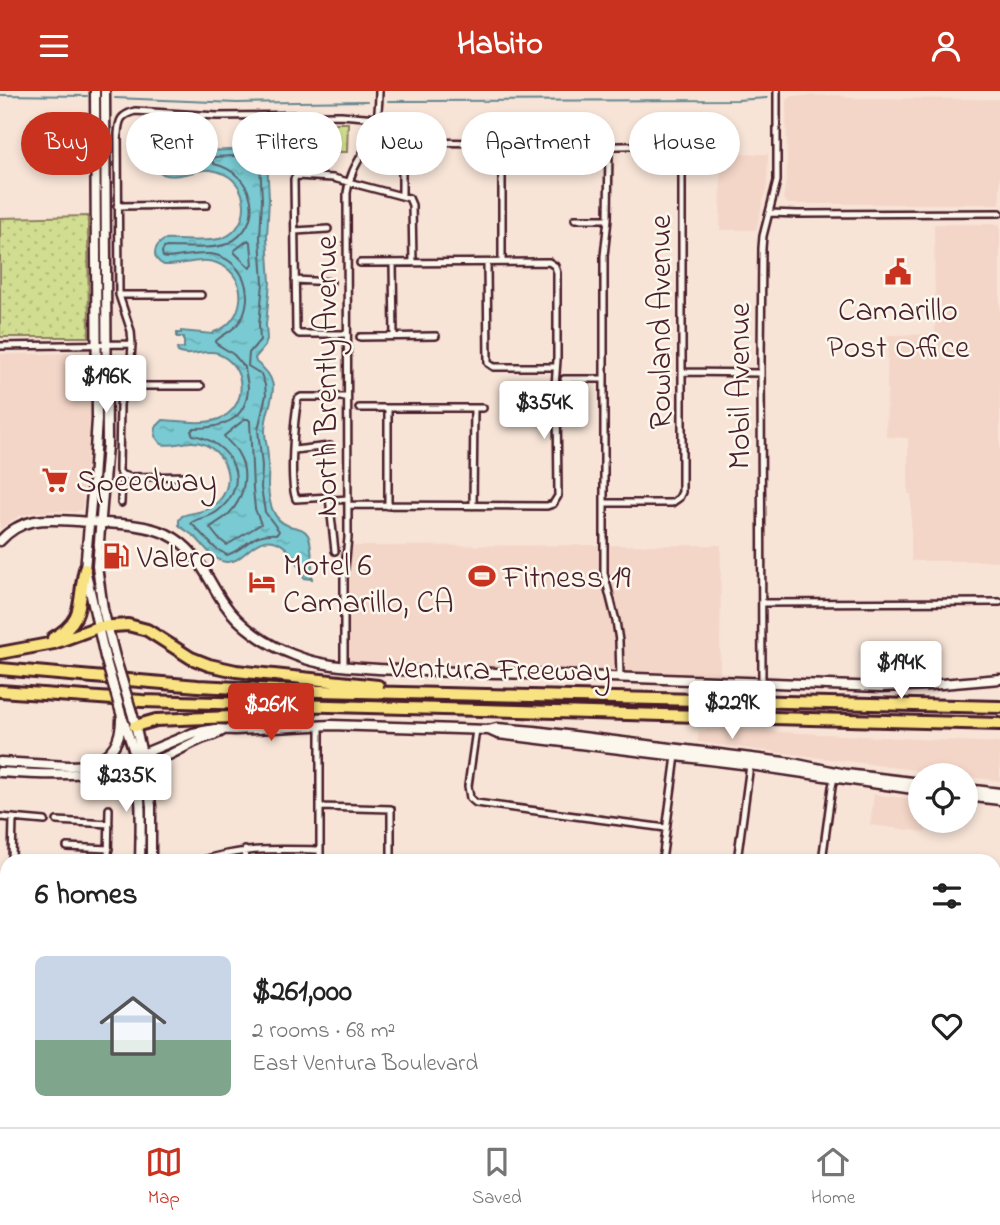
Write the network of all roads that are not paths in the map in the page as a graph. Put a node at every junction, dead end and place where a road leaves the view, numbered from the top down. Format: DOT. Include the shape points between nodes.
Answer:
graph roads {
  1 [pos="96,91"];
  2 [pos="105,91"];
  3 [pos="379,91"];
  4 [pos="777,91"];
  5 [pos="377,112"];
  6 [pos="356,116"];
  7 [pos="615,147"];
  8 [pos="356,162"];
  9 [pos="608,175"];
  10 [pos="349,181"];
  11 [pos="402,195"];
  12 [pos="117,205"];
  13 [pos="206,205"];
  14 [pos="770,212"];
  15 [pos="1000,213"];
  16 [pos="575,219"];
  17 [pos="608,219"];
  18 [pos="328,229"];
  19 [pos="295,231"];
  20 [pos="360,263"];
  21 [pos="393,263"];
  22 [pos="413,263"];
  23 [pos="487,263"];
  24 [pos="502,263"];
  25 [pos="295,280"];
  26 [pos="331,282"];
  27 [pos="119,295"];
  28 [pos="201,295"];
  29 [pos="347,334"];
  30 [pos="436,336"];
  31 [pos="360,337"];
  32 [pos="394,337"];
  33 [pos="101,344"];
  34 [pos="132,344"];
  35 [pos="0,346"];
  36 [pos="555,367"];
  37 [pos="682,372"];
  38 [pos="761,373"];
  39 [pos="564,379"];
  40 [pos="604,379"];
  41 [pos="122,386"];
  42 [pos="201,386"];
  43 [pos="347,397"];
  44 [pos="359,408"];
  45 [pos="388,408"];
  46 [pos="474,408"];
  47 [pos="483,408"];
  48 [pos="330,446"];
  49 [pos="294,450"];
  50 [pos="122,475"];
  51 [pos="190,476"];
  52 [pos="329,497"];
  53 [pos="348,502"];
  54 [pos="121,503"];
  55 [pos="604,503"];
  56 [pos="388,506"];
  57 [pos="473,506"];
  58 [pos="89,522"];
  59 [pos="101,523"];
  60 [pos="0,541"];
  61 [pos="335,551"];
  62 [pos="85,569"];
  63 [pos="1000,602"];
  64 [pos="762,603"];
  65 [pos="102,626"];
  66 [pos="43,644"];
  67 [pos="0,653"];
  68 [pos="344,667"];
  69 [pos="0,669"];
  70 [pos="620,677"];
  71 [pos="1000,679"];
  72 [pos="762,683"];
  73 [pos="0,691"];
  74 [pos="415,693"];
  75 [pos="0,696"];
  76 [pos="58,696"];
  77 [pos="1000,705"];
  78 [pos="358,708"];
  79 [pos="121,716"];
  80 [pos="134,721"];
  81 [pos="999,724"];
  82 [pos="320,726"];
  83 [pos="476,730"];
  84 [pos="676,752"];
  85 [pos="139,760"];
  86 [pos="0,762"];
  87 [pos="750,762"];
  88 [pos="68,766"];
  89 [pos="0,772"];
  90 [pos="835,775"];
  91 [pos="908,782"];
  92 [pos="908,788"];
  93 [pos="978,790"];
  94 [pos="1000,793"];
  95 [pos="978,797"];
  96 [pos="1000,800"];
  97 [pos="320,807"];
  98 [pos="109,809"];
  99 [pos="0,817"];
  100 [pos="13,818"];
  101 [pos="45,821"];
  102 [pos="57,821"];
  103 [pos="109,824"];
  104 [pos="666,828"];
  105 [pos="66,847"];
  106 [pos="109,849"];
  107 [pos="245,850"];
  108 [pos="320,850"];
  109 [pos="12,854"];
  110 [pos="109,854"];
  111 [pos="141,854"];
  112 [pos="151,854"];
  113 [pos="224,854"];
  114 [pos="245,854"];
  115 [pos="320,854"];
  116 [pos="391,854"];
  117 [pos="663,854"];
  118 [pos="738,854"];
  119 [pos="823,854"];
  1 -- 33 [label="main road"];
  2 -- 33 [label="main road"];
  3 -- 5 [label="street, North Brently Avenue"];
  4 -- 14 [label="street, Mobil Avenue" via="778,169"];
  6 -- 12 [label="street" via="127,113 119,122"];
  7 -- 37 [label="street, Rowland Avenue" via="667,145 681,156"];
  8 -- 10 [label="street, North Brently Avenue"];
  9 -- 17 [label="street"];
  10 -- 11 [label="street"];
  10 -- 19 [label="street" via="296,176"];
  10 -- 29 [label="street, North Brently Avenue"];
  11 -- 22 [label="street" via="412,205"];
  11 -- 24 [label="street" via="405,142 500,146"];
  12 -- 13 [label="street"];
  12 -- 27 [label="street"];
  14 -- 15 [label="street"];
  14 -- 38 [label="street, Mobil Avenue" via="762,248"];
  16 -- 17 [label="street"];
  17 -- 40 [label="street"];
  18 -- 19 [label="street"];
  19 -- 25 [label="street"];
  20 -- 21 [label="street"];
  21 -- 22 [label="street"];
  21 -- 32 [label="street"];
  22 -- 23 [label="street"];
  23 -- 24 [label="street"];
  23 -- 36 [label="street" via="488,363 494,367"];
  24 -- 36 [label="street" via="555,267"];
  25 -- 26 [label="street"];
  25 -- 29 [label="street" via="297,334"];
  27 -- 28 [label="street"];
  27 -- 34 [label="street"];
  29 -- 43 [label="street, North Brently Avenue"];
  30 -- 32 [label="street"];
  31 -- 32 [label="street"];
  33 -- 34 [label="street"];
  33 -- 35 [label="street"];
  33 -- 58 [label="main road"];
  33 -- 59 [label="main road" via="107,445"];
  34 -- 41 [label="street"];
  36 -- 57 [label="street" via="555,502 547,506"];
  37 -- 38 [label="street"];
  37 -- 55 [label="street, Rowland Avenue" via="679,498 667,503"];
  38 -- 64 [label="street, Mobil Avenue"];
  39 -- 40 [label="street"];
  40 -- 55 [label="street"];
  41 -- 42 [label="street"];
  41 -- 50 [label="street"];
  43 -- 49 [label="street" via="298,399"];
  43 -- 53 [label="street, North Brently Avenue"];
  44 -- 45 [label="street"];
  45 -- 46 [label="street"];
  45 -- 56 [label="street"];
  46 -- 47 [label="street"];
  46 -- 57 [label="street"];
  48 -- 49 [label="street"];
  49 -- 52 [label="street" via="296,499"];
  50 -- 51 [label="street"];
  50 -- 54 [label="street"];
  52 -- 53 [label="street"];
  52 -- 61 [label="street"];
  53 -- 56 [label="street"];
  53 -- 68 [label="street, North Brently Avenue"];
  55 -- 70 [label="street" via="604,573 616,621"];
  56 -- 57 [label="street"];
  58 -- 59 [label="main road"];
  58 -- 60 [label="main road" via="33,521"];
  58 -- 62 [label="main road"];
  59 -- 65 [label="main road" via="97,579"];
  59 -- 68 [label="main road" via="146,527 173,538 196,557 223,602 249,629 295,656"];
  62 -- 65 [label="main road"];
  62 -- 66 [label="highway" via="75,620"];
  63 -- 64 [label="street"];
  64 -- 72 [label="street, Mobil Avenue"];
  65 -- 66 [label="highway"];
  65 -- 74 [label="highway" via="138,627 191,658 224,669"];
  65 -- 79 [label="main road, bridge"];
  65 -- 80 [label="main road, bridge"];
  66 -- 67 [label="highway"];
  68 -- 70 [label="main road"];
  69 -- 74 [label="highway, Ventura Freeway" via="198,686"];
  70 -- 72 [label="main road"];
  71 -- 72 [label="main road" via="900,687"];
  73 -- 76 [label="highway, Ventura Freeway"];
  74 -- 77 [label="highway, Ventura Freeway"];
  75 -- 76 [label="highway"];
  76 -- 78 [label="highway, Ventura Freeway"];
  78 -- 80 [label="highway"];
  78 -- 81 [label="highway, Ventura Freeway"];
  79 -- 85 [label="main road"];
  79 -- 88 [label="main road" via="120,735 111,751 95,761"];
  80 -- 85 [label="main road"];
  82 -- 83 [label="main road"];
  82 -- 85 [label="main road" via="222,731 166,757"];
  82 -- 97 [label="street"];
  83 -- 84 [label="main road"];
  83 -- 104 [label="street" via="468,786 470,798 477,803"];
  84 -- 87 [label="main road"];
  84 -- 104 [label="street"];
  85 -- 88 [label="main road"];
  85 -- 89 [label="main road" via="76,775"];
  85 -- 111 [label="main road"];
  85 -- 112 [label="main road" via="151,806"];
  86 -- 88 [label="main road"];
  87 -- 90 [label="main road"];
  87 -- 118 [label="street"];
  90 -- 91 [label="main road"];
  90 -- 92 [label="main road"];
  90 -- 119 [label="street"];
  93 -- 94 [label="main road"];
  95 -- 96 [label="main road"];
  97 -- 108 [label="street"];
  97 -- 116 [label="street" via="391,809"];
  98 -- 103 [label="street"];
  99 -- 100 [label="street"];
  100 -- 101 [label="street"];
  100 -- 109 [label="street"];
  102 -- 103 [label="street"];
  103 -- 106 [label="street"];
  104 -- 117 [label="street"];
  105 -- 106 [label="street"];
  106 -- 110 [label="street"];
  107 -- 108 [label="street"];
  107 -- 113 [label="street"];
  107 -- 114 [label="street"];
  108 -- 115 [label="street"];
}
